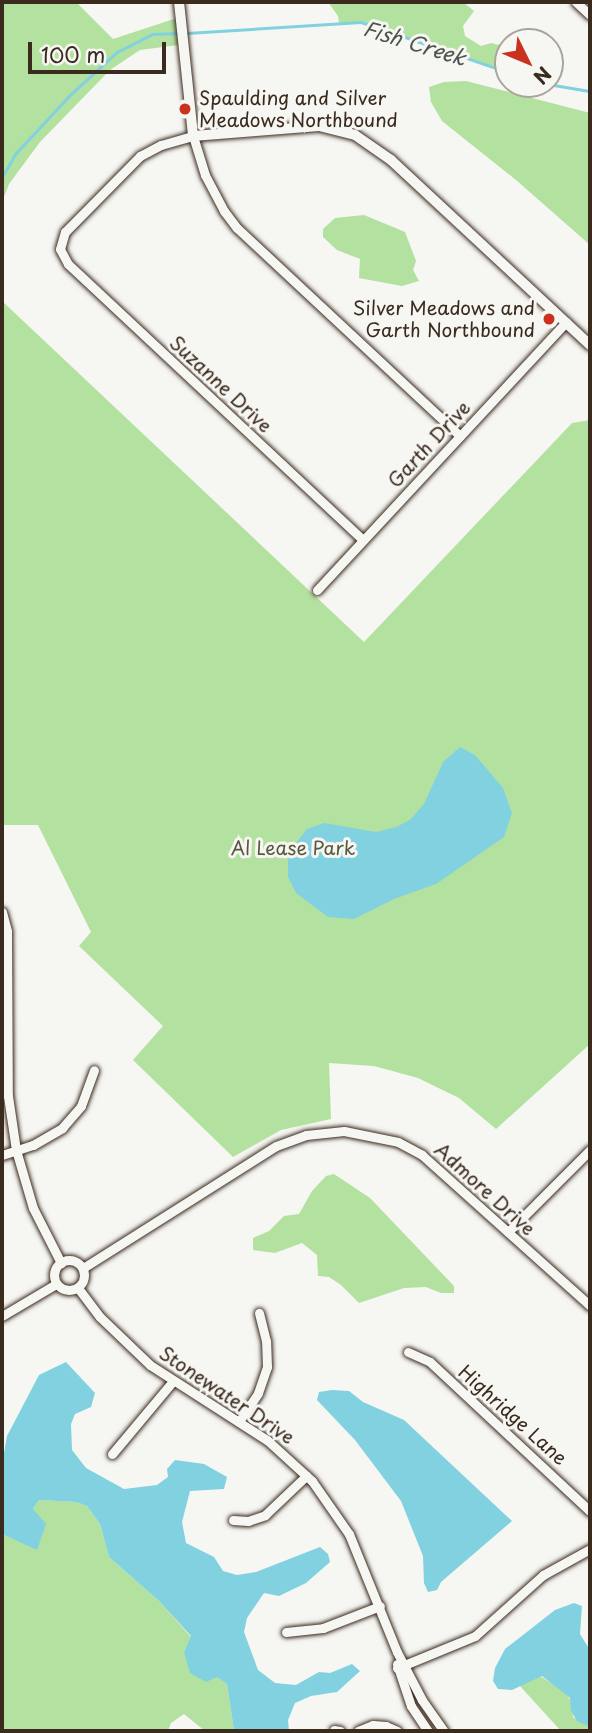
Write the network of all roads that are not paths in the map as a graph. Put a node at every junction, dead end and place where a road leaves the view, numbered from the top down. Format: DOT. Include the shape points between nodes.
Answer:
graph roads {
  1 [pos="179,2"];
  2 [pos="576,2"];
  3 [pos="590,15"];
  4 [pos="194,136"];
  5 [pos="566,323"];
  6 [pos="590,345"];
  7 [pos="460,436"];
  8 [pos="363,540"];
  9 [pos="317,590"];
  10 [pos="2,912"];
  11 [pos="4,960"];
  12 [pos="94,1070"];
  13 [pos="16,1150"];
  14 [pos="590,1150"];
  15 [pos="2,1155"];
  16 [pos="508,1232"];
  17 [pos="61,1263"];
  18 [pos="83,1268"];
  19 [pos="56,1284"];
  20 [pos="78,1288"];
  21 [pos="590,1306"];
  22 [pos="258,1313"];
  23 [pos="2,1317"];
  24 [pos="408,1352"];
  25 [pos="173,1381"];
  26 [pos="240,1420"];
  27 [pos="112,1454"];
  28 [pos="306,1476"];
  29 [pos="590,1511"];
  30 [pos="233,1520"];
  31 [pos="590,1549"];
  32 [pos="380,1606"];
  33 [pos="286,1632"];
  34 [pos="402,1666"];
  35 [pos="358,1731"];
  36 [pos="397,1731"];
  37 [pos="428,1731"];
  38 [pos="444,1731"];
  1 -- 4 [label="street"];
  2 -- 3 [label="street"];
  4 -- 5 [label="street" via="317,126 355,135 391,160"];
  4 -- 7 [label="street" via="210,186 237,228"];
  4 -- 8 [label="street, Suzanne Drive" via="161,145 131,163 65,232 60,249 63,259"];
  5 -- 6 [label="street"];
  5 -- 7 [label="street, Garth Drive"];
  7 -- 8 [label="street, Garth Drive"];
  8 -- 9 [label="street, Garth Drive"];
  10 -- 11 [label="street"];
  11 -- 13 [label="street" via="8,1096"];
  12 -- 13 [label="street" via="81,1106 67,1122 33,1145"];
  13 -- 15 [label="street"];
  13 -- 17 [label="street" via="33,1208"];
  14 -- 16 [label="street"];
  16 -- 18 [label="street, Admore Drive" via="422,1155 398,1142 344,1131 306,1135 276,1146"];
  16 -- 21 [label="street, Admore Drive"];
  17 -- 18 [label="street" via="73,1261"];
  17 -- 19 [label="street" via="54,1272"];
  18 -- 20 [label="street" via="84,1279"];
  19 -- 20 [label="street" via="66,1290"];
  19 -- 23 [label="street"];
  20 -- 25 [label="street, Stonewater Drive" via="128,1346"];
  22 -- 26 [label="street" via="267,1367 258,1393"];
  24 -- 29 [label="street, Highridge Lane" via="430,1362"];
  25 -- 26 [label="street, Stonewater Drive"];
  25 -- 27 [label="street"];
  26 -- 28 [label="street, Stonewater Drive"];
  28 -- 30 [label="street" via="265,1515"];
  28 -- 32 [label="street, Stonewater Drive" via="349,1534"];
  31 -- 34 [label="street" via="543,1575 475,1636"];
  32 -- 33 [label="street" via="323,1628"];
  32 -- 34 [label="street, Stonewater Drive"];
  34 -- 37 [label="street, Stonewater Drive" via="411,1706"];
  34 -- 38 [label="street, Stonewater Drive"];
  35 -- 36 [label="street" via="373,1725"];
}
